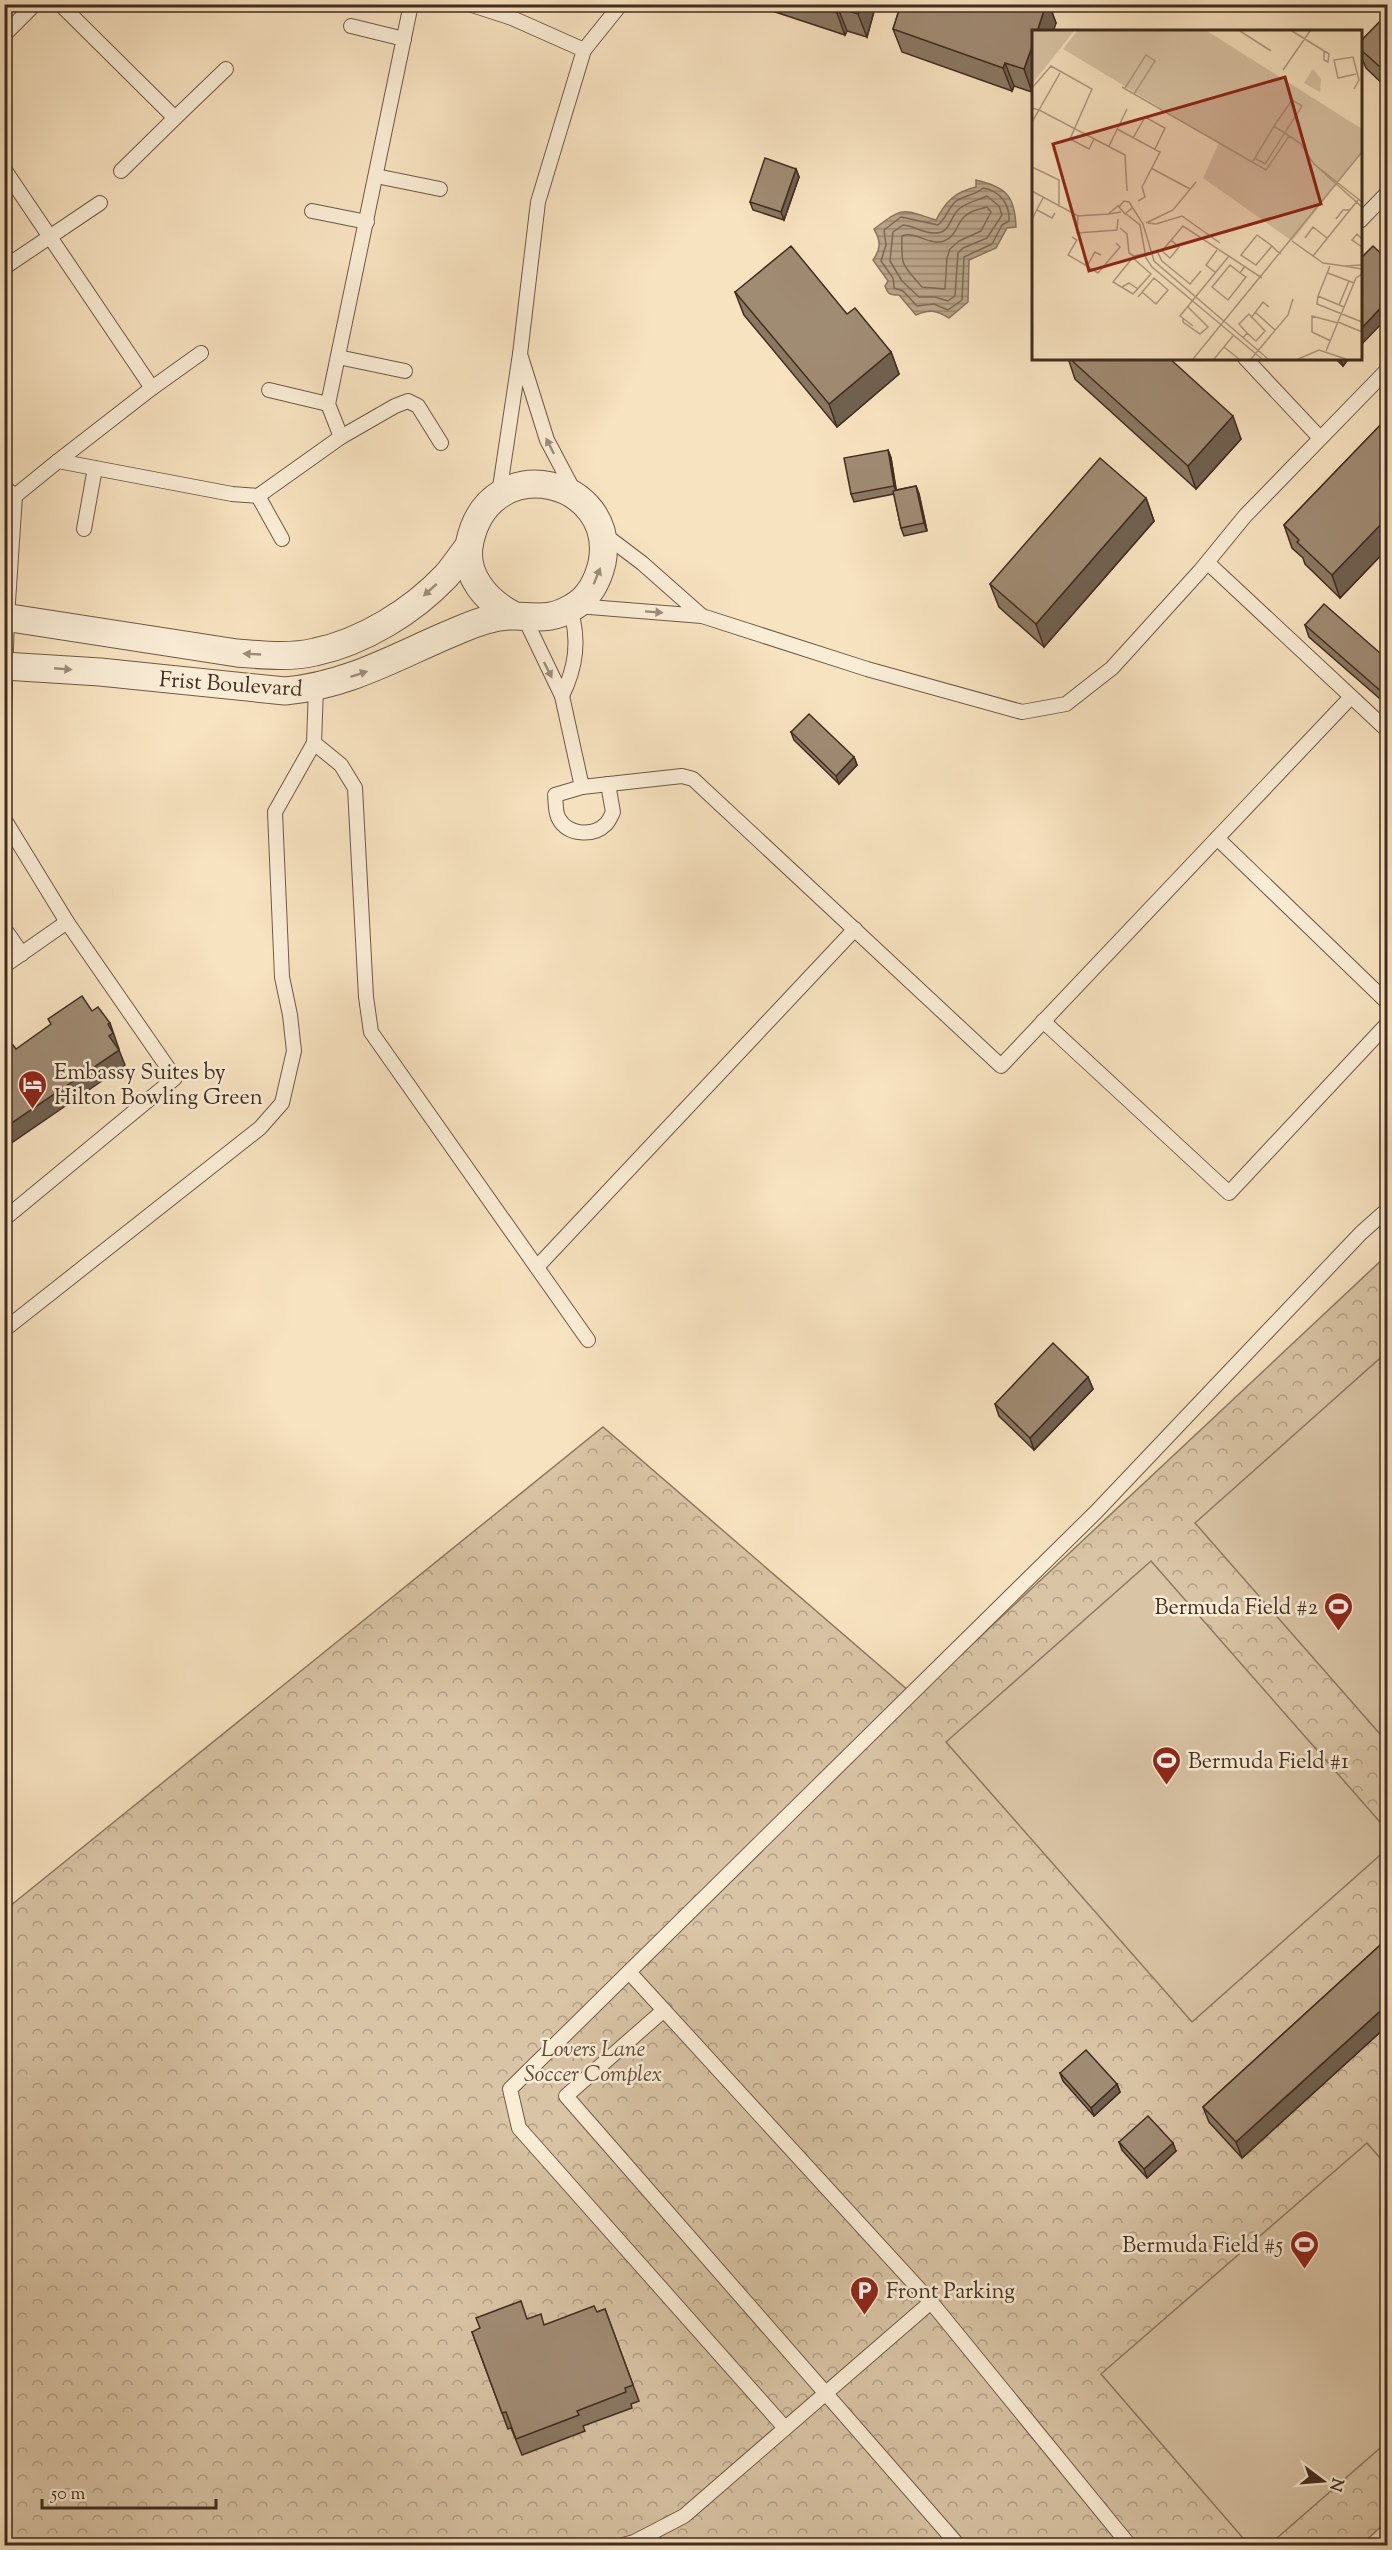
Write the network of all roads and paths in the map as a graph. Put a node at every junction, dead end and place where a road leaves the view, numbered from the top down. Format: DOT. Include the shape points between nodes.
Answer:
graph roads {
  1 [pos="36,4"];
  2 [pos="60,4"];
  3 [pos="411,4"];
  4 [pos="469,4"];
  5 [pos="621,4"];
  6 [pos="351,26"];
  7 [pos="4,35"];
  8 [pos="404,39"];
  9 [pos="584,50"];
  10 [pos="226,69"];
  11 [pos="175,118"];
  12 [pos="4,169"];
  13 [pos="121,171"];
  14 [pos="376,177"];
  15 [pos="440,189"];
  16 [pos="1388,192"];
  17 [pos="100,203"];
  18 [pos="312,211"];
  19 [pos="1362,219"];
  20 [pos="367,222"];
  21 [pos="49,236"];
  22 [pos="5,267"];
  23 [pos="201,353"];
  24 [pos="520,354"];
  25 [pos="338,357"];
  26 [pos="1247,360"];
  27 [pos="1388,369"];
  28 [pos="405,371"];
  29 [pos="152,388"];
  30 [pos="269,390"];
  31 [pos="328,404"];
  32 [pos="341,436"];
  33 [pos="1320,438"];
  34 [pos="441,443"];
  35 [pos="58,461"];
  36 [pos="95,468"];
  37 [pos="4,487"];
  38 [pos="499,494"];
  39 [pos="15,496"];
  40 [pos="258,496"];
  41 [pos="578,498"];
  42 [pos="84,529"];
  43 [pos="601,532"];
  44 [pos="282,538"];
  45 [pos="469,546"];
  46 [pos="1208,563"];
  47 [pos="572,608"];
  48 [pos="520,616"];
  49 [pos="702,616"];
  50 [pos="6,617"];
  51 [pos="6,666"];
  52 [pos="316,688"];
  53 [pos="562,696"];
  54 [pos="1351,697"];
  55 [pos="4,711"];
  56 [pos="1388,731"];
  57 [pos="314,743"];
  58 [pos="608,784"];
  59 [pos="582,787"];
  60 [pos="4,819"];
  61 [pos="1217,837"];
  62 [pos="67,922"];
  63 [pos="4,928"];
  64 [pos="855,929"];
  65 [pos="22,954"];
  66 [pos="4,966"];
  67 [pos="1388,1003"];
  68 [pos="1043,1021"];
  69 [pos="1388,1023"];
  70 [pos="1388,1209"];
  71 [pos="4,1219"];
  72 [pos="537,1267"];
  73 [pos="4,1330"];
  74 [pos="588,1340"];
  75 [pos="629,1972"];
  76 [pos="664,2010"];
  77 [pos="931,2302"];
  78 [pos="825,2394"];
  79 [pos="786,2428"];
  80 [pos="620,2546"];
  81 [pos="959,2546"];
  82 [pos="1130,2546"];
  1 -- 7 [label="lane"];
  2 -- 11 [label="lane"];
  3 -- 8 [label="lane"];
  4 -- 9 [label="lane"];
  5 -- 9 [label="lane"];
  6 -- 8 [label="lane"];
  8 -- 14 [label="lane"];
  9 -- 24 [label="lane" via="538,202"];
  10 -- 11 [label="lane"];
  11 -- 13 [label="lane"];
  12 -- 21 [label="lane"];
  14 -- 15 [label="lane"];
  14 -- 20 [label="lane"];
  16 -- 19 [label="lane"];
  17 -- 21 [label="lane"];
  18 -- 20 [label="lane"];
  20 -- 25 [label="lane"];
  21 -- 22 [label="lane"];
  21 -- 29 [label="lane"];
  23 -- 29 [label="lane"];
  24 -- 38 [label="lane"];
  41 -- 24 [label="lane, one-way" via="546,440"];
  25 -- 28 [label="lane"];
  25 -- 31 [label="lane"];
  26 -- 33 [label="lane"];
  27 -- 33 [label="lane"];
  29 -- 35 [label="lane"];
  30 -- 31 [label="lane"];
  31 -- 32 [label="lane"];
  32 -- 34 [label="lane" via="408,401 418,406"];
  32 -- 40 [label="lane"];
  33 -- 46 [label="lane" via="1245,516"];
  35 -- 36 [label="lane"];
  35 -- 39 [label="lane"];
  36 -- 40 [label="lane"];
  36 -- 42 [label="lane"];
  37 -- 39 [label="lane"];
  38 -- 41 [label="street, Frist Boulevard" via="539,483"];
  38 -- 45 [label="street, Frist Boulevard" via="473,526"];
  39 -- 50 [label="lane"];
  40 -- 44 [label="lane"];
  41 -- 43 [label="street, Frist Boulevard" via="592,513"];
  47 -- 43 [label="street, Frist Boulevard, one-way" via="590,592 600,573 604,553"];
  43 -- 49 [label="lane"];
  45 -- 48 [label="street, Frist Boulevard" via="470,564 485,596 499,608"];
  45 -- 50 [label="street, Frist Boulevard, one-way" via="446,576 396,616 349,643 314,653 237,653"];
  46 -- 49 [label="lane" via="1112,668 1066,704 1022,712 867,669"];
  46 -- 54 [label="lane"];
  47 -- 48 [label="street, Frist Boulevard" via="556,616"];
  47 -- 49 [label="lane, one-way"];
  47 -- 53 [label="lane" via="576,629 573,674"];
  52 -- 48 [label="street, Frist Boulevard, one-way" via="373,669 485,620"];
  48 -- 53 [label="lane, one-way"];
  50 -- 51 [label="lane"];
  51 -- 52 [label="street, Frist Boulevard, one-way" via="285,691"];
  51 -- 55 [label="lane"];
  52 -- 57 [label="lane"];
  53 -- 59 [label="lane"];
  54 -- 56 [label="lane"];
  54 -- 61 [label="lane"];
  57 -- 72 [label="lane" via="341,765 356,788 371,1032"];
  57 -- 73 [label="lane" via="275,812 282,977 294,1051 282,1103 260,1128"];
  58 -- 59 [label="lane"];
  58 -- 59 [label="lane" via="614,812 595,832 567,829 557,818 555,795"];
  58 -- 64 [label="lane" via="682,776 693,779"];
  60 -- 62 [label="lane"];
  61 -- 67 [label="lane"];
  61 -- 68 [label="lane"];
  62 -- 65 [label="lane"];
  62 -- 71 [label="lane" via="175,1078"];
  63 -- 65 [label="lane"];
  64 -- 68 [label="lane" via="1001,1066"];
  64 -- 72 [label="lane"];
  65 -- 66 [label="lane"];
  68 -- 69 [label="lane" via="1229,1193"];
  70 -- 75 [label="lane" via="1096,1512"];
  72 -- 74 [label="lane"];
  75 -- 76 [label="lane"];
  75 -- 79 [label="lane" via="510,2089 519,2128"];
  76 -- 77 [label="lane"];
  76 -- 78 [label="lane" via="566,2096"];
  77 -- 78 [label="lane"];
  77 -- 82 [label="lane"];
  78 -- 79 [label="lane"];
  78 -- 81 [label="lane"];
  79 -- 80 [label="lane" via="684,2516"];
}
